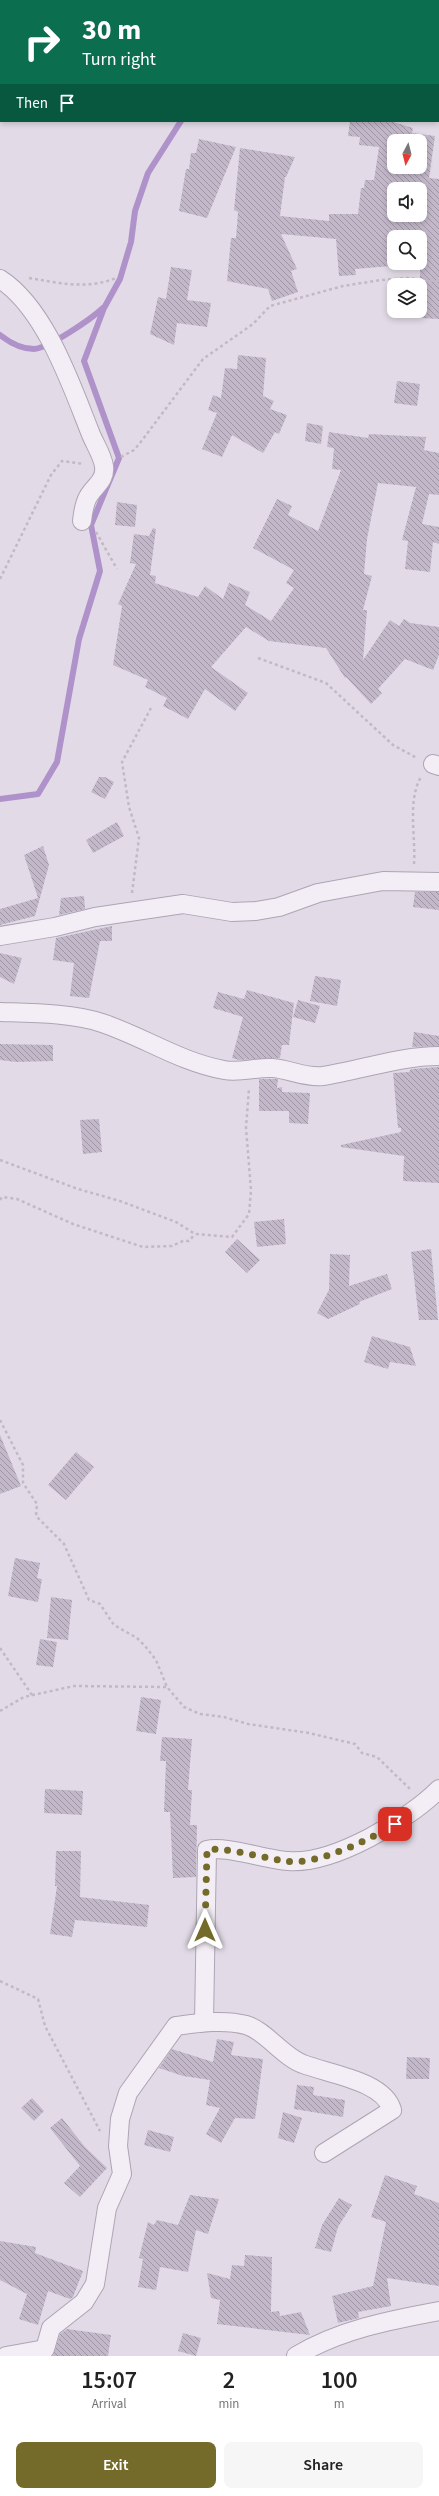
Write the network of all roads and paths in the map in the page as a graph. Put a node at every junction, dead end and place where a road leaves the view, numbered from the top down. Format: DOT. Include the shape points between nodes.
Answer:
graph roads {
  1 [pos="23,277"];
  2 [pos="116,278"];
  3 [pos="0,279"];
  4 [pos="439,281"];
  5 [pos="102,459"];
  6 [pos="88,525"];
  7 [pos="117,569"];
  8 [pos="0,579"];
  9 [pos="258,658"];
  10 [pos="151,708"];
  11 [pos="402,751"];
  12 [pos="436,765"];
  13 [pos="413,881"];
  14 [pos="439,882"];
  15 [pos="128,911"];
  16 [pos="0,936"];
  17 [pos="0,1012"];
  18 [pos="439,1056"];
  19 [pos="250,1071"];
  20 [pos="0,1160"];
  21 [pos="1,1197"];
  22 [pos="195,1234"];
  23 [pos="0,1420"];
  24 [pos="0,1648"];
  25 [pos="167,1687"];
  26 [pos="32,1695"];
  27 [pos="0,1711"];
  28 [pos="434,1795"];
  29 [pos="0,1981"];
  30 [pos="204,2022"];
  31 [pos="104,2138"];
  32 [pos="324,2154"];
  33 [pos="439,2311"];
  34 [pos="45,2352"];
  35 [pos="6,2356"];
  36 [pos="296,2356"];
  1 -- 2 [label="path" via="72,285 92,285"];
  3 -- 5 [label="street" via="21,297 52,342 77,393"];
  4 -- 5 [label="path" via="405,278 381,280 342,286 270,306 253,324 203,359 134,450 119,458"];
  5 -- 6 [label="street" via="102,482 88,496"];
  5 -- 8 [label="path" via="62,461 51,475"];
  6 -- 7 [label="path"];
  9 -- 11 [label="path" via="326,682"];
  10 -- 15 [label="path" via="122,762 129,807 139,838 137,873"];
  12 -- 13 [label="path" via="425,772 417,785 413,815"];
  13 -- 14 [label="street"];
  13 -- 15 [label="street" via="383,881 318,893 279,907 256,911 232,912 183,904"];
  15 -- 16 [label="street"];
  17 -- 19 [label="street" via="100,1022 142,1038 178,1057 223,1070"];
  18 -- 19 [label="street" via="419,1056 321,1076 271,1068"];
  19 -- 22 [label="path" via="246,1128 251,1190 249,1214 232,1237"];
  20 -- 22 [label="path" via="176,1222"];
  21 -- 22 [label="path" via="18,1198 73,1224 143,1247 172,1246 189,1241"];
  23 -- 25 [label="path" via="23,1465 23,1483 37,1504 36,1516 64,1544 89,1600 100,1604 114,1625 137,1638 145,1646 156,1660"];
  24 -- 26 [label="path"];
  25 -- 26 [label="path" via="74,1686"];
  25 -- 28 [label="path" via="184,1707 200,1714 355,1744 362,1753 376,1757 422,1799"];
  26 -- 27 [label="path"];
  28 -- 30 [label="street" via="383,1831 307,1861 288,1862 207,1850"];
  29 -- 31 [label="path" via="38,1999 45,2026 73,2084"];
  30 -- 32 [label="street" via="247,2025 293,2060 368,2086 390,2100 392,2110"];
  30 -- 34 [label="street" via="176,2026 128,2093 120,2119 118,2146 122,2174 107,2208 95,2284 84,2302 51,2328"];
  33 -- 36 [label="street" via="327,2339"];
  34 -- 35 [label="street"];
}
